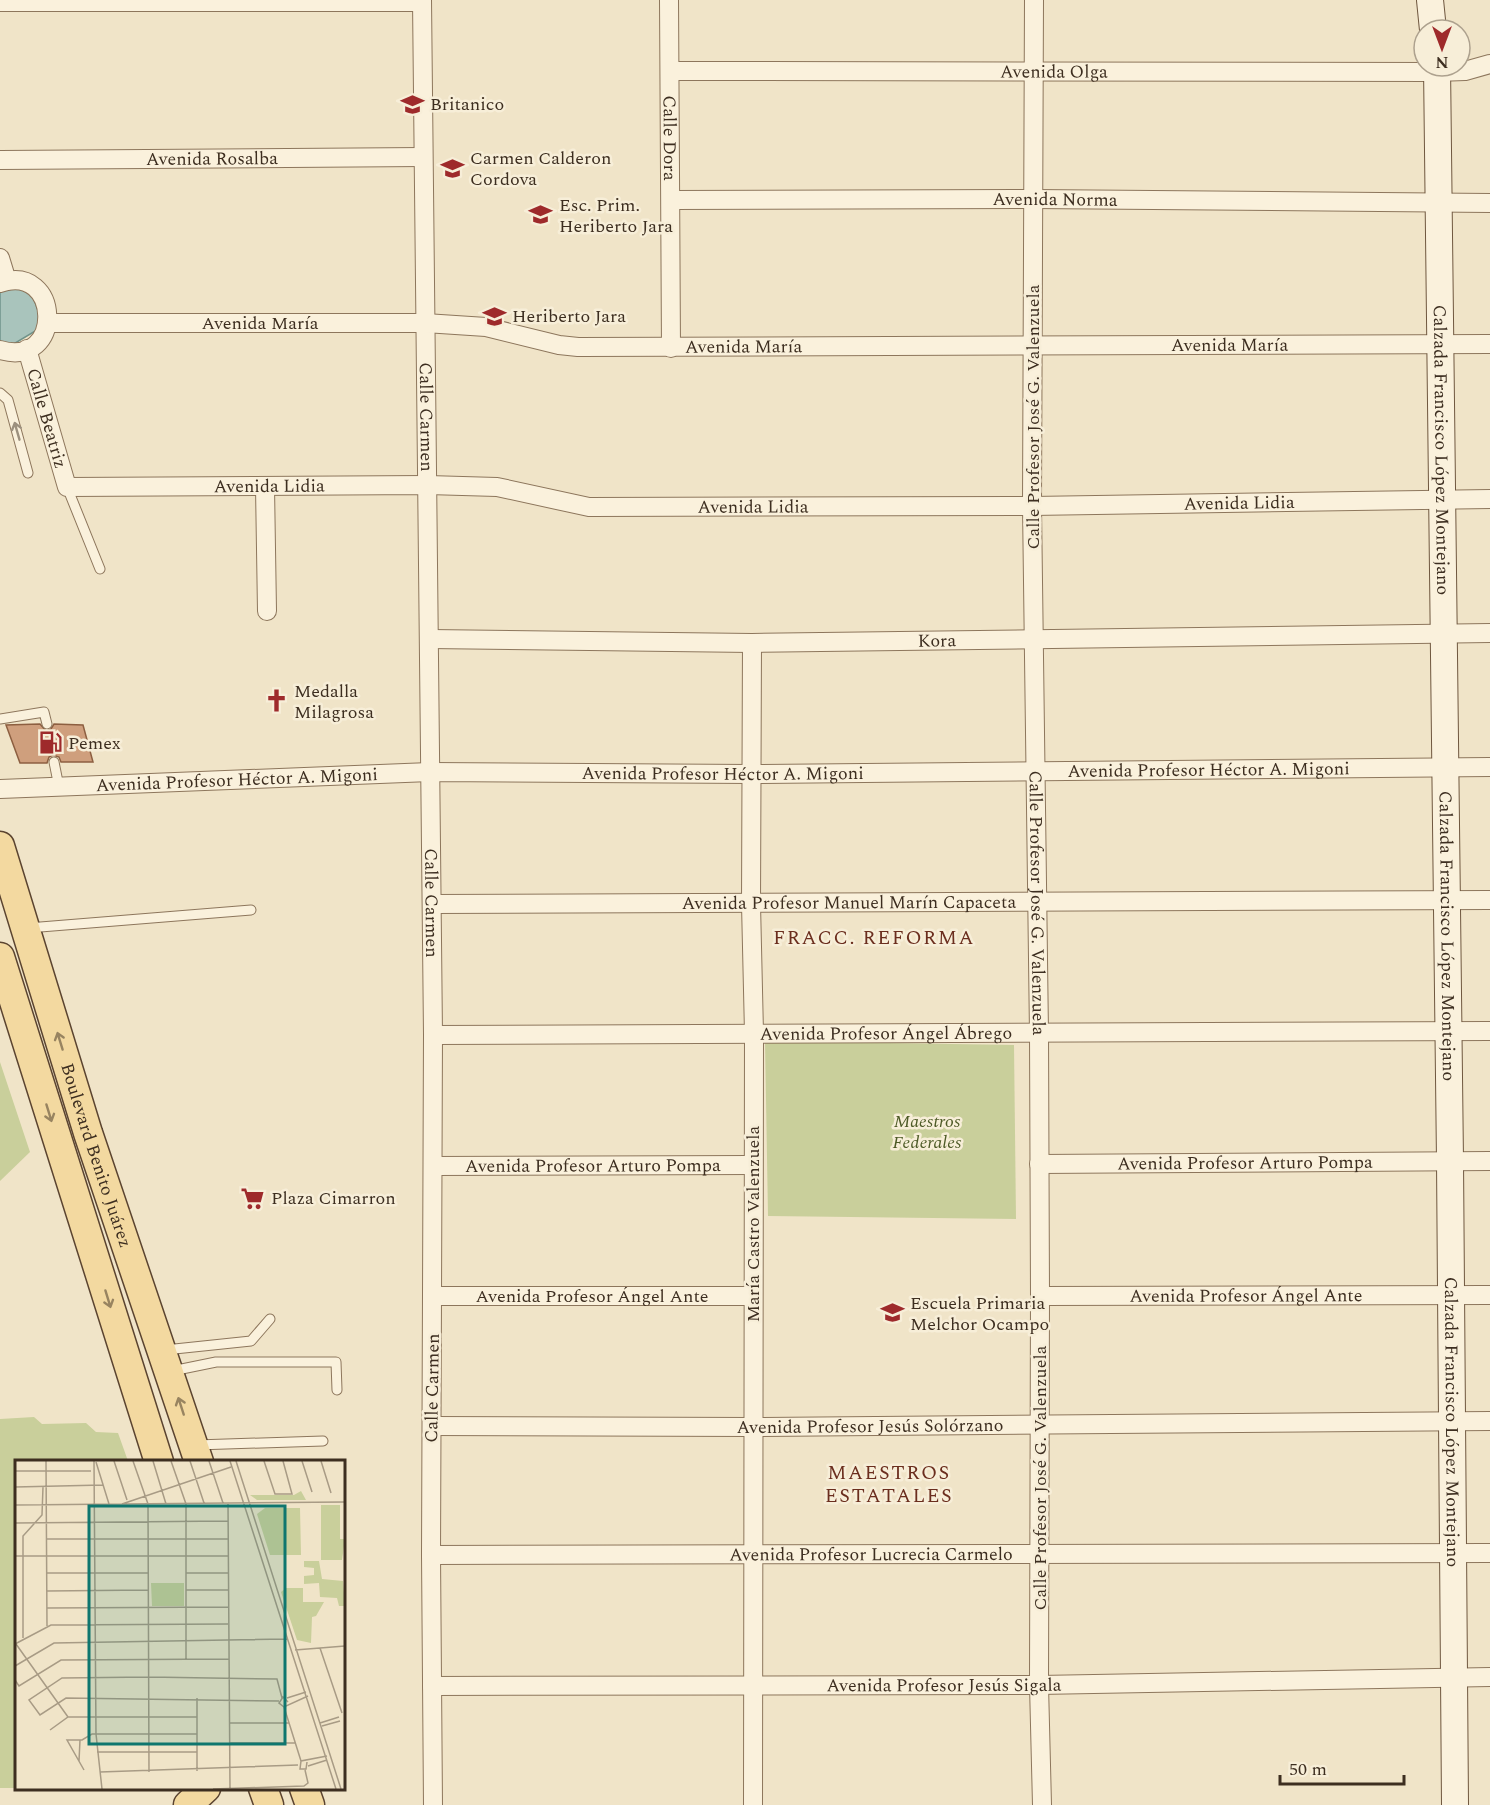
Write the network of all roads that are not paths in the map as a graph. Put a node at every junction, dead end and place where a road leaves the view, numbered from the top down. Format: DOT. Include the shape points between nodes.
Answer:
graph roads {
  1 [pos="669,0"];
  2 [pos="1034,0"];
  3 [pos="1430,0"];
  4 [pos="422,1"];
  5 [pos="0,2"];
  6 [pos="1432,18"];
  7 [pos="1490,64"];
  8 [pos="1412,69"];
  9 [pos="1472,69"];
  10 [pos="670,71"];
  11 [pos="1034,72"];
  12 [pos="1437,78"];
  13 [pos="423,157"];
  14 [pos="0,160"];
  15 [pos="1034,199"];
  16 [pos="671,200"];
  17 [pos="1439,203"];
  18 [pos="1490,203"];
  19 [pos="0,258"];
  20 [pos="3,282"];
  21 [pos="48,323"];
  22 [pos="425,323"];
  23 [pos="1033,345"];
  24 [pos="1441,345"];
  25 [pos="1490,345"];
  26 [pos="671,348"];
  27 [pos="27,349"];
  28 [pos="0,350"];
  29 [pos="0,393"];
  30 [pos="28,472"];
  31 [pos="428,485"];
  32 [pos="67,487"];
  33 [pos="265,487"];
  34 [pos="1443,499"];
  35 [pos="1490,499"];
  36 [pos="1032,506"];
  37 [pos="100,569"];
  38 [pos="267,611"];
  39 [pos="1443,633"];
  40 [pos="1490,633"];
  41 [pos="430,639"];
  42 [pos="1034,639"];
  43 [pos="752,643"];
  44 [pos="0,719"];
  45 [pos="47,724"];
  46 [pos="54,762"];
  47 [pos="1490,767"];
  48 [pos="1445,768"];
  49 [pos="430,772"];
  50 [pos="1036,772"];
  51 [pos="751,774"];
  52 [pos="59,787"];
  53 [pos="0,789"];
  54 [pos="0,846"];
  55 [pos="1490,900"];
  56 [pos="1446,901"];
  57 [pos="1038,903"];
  58 [pos="432,904"];
  59 [pos="751,904"];
  60 [pos="251,910"];
  61 [pos="26,928"];
  62 [pos="0,957"];
  63 [pos="1447,1031"];
  64 [pos="1490,1031"];
  65 [pos="754,1033"];
  66 [pos="1039,1034"];
  67 [pos="433,1035"];
  68 [pos="1450,1161"];
  69 [pos="1490,1161"];
  70 [pos="1039,1164"];
  71 [pos="753,1165"];
  72 [pos="433,1166"];
  73 [pos="1450,1295"];
  74 [pos="1490,1295"];
  75 [pos="433,1296"];
  76 [pos="752,1296"];
  77 [pos="1040,1296"];
  78 [pos="270,1319"];
  79 [pos="166,1361"];
  80 [pos="337,1390"];
  81 [pos="1451,1421"];
  82 [pos="1490,1421"];
  83 [pos="1040,1425"];
  84 [pos="432,1426"];
  85 [pos="753,1427"];
  86 [pos="323,1441"];
  87 [pos="196,1453"];
  88 [pos="159,1460"];
  89 [pos="1453,1553"];
  90 [pos="1490,1553"];
  91 [pos="431,1555"];
  92 [pos="753,1555"];
  93 [pos="1039,1555"];
  94 [pos="1454,1677"];
  95 [pos="1490,1677"];
  96 [pos="1039,1685"];
  97 [pos="432,1686"];
  98 [pos="752,1686"];
  99 [pos="204,1790"];
  100 [pos="264,1790"];
  101 [pos="305,1790"];
  102 [pos="188,1805"];
  103 [pos="268,1805"];
  104 [pos="310,1805"];
  105 [pos="433,1805"];
  106 [pos="753,1805"];
  107 [pos="1041,1805"];
  108 [pos="1455,1805"];
  1 -- 10 [label="street, Calle Dora"];
  2 -- 11 [label="street, Calle Profesor José G. Valenzuela"];
  3 -- 6 [label="main road"];
  4 -- 5 [label="street"];
  4 -- 13 [label="street, Calle Carmen"];
  7 -- 9 [label="street, Avenida Olga"];
  8 -- 11 [label="street, Avenida Olga"];
  10 -- 11 [label="street, Avenida Olga"];
  10 -- 16 [label="street, Calle Dora"];
  11 -- 15 [label="street, Calle Profesor José G. Valenzuela"];
  12 -- 17 [label="main road, Calzada Francisco López Montejano"];
  13 -- 14 [label="street, Avenida Rosalba"];
  13 -- 22 [label="street, Calle Carmen"];
  15 -- 16 [label="street, Avenida Norma"];
  15 -- 17 [label="street, Avenida Norma"];
  15 -- 23 [label="street, Calle Profesor José G. Valenzuela"];
  16 -- 26 [label="street, Calle Dora"];
  17 -- 18 [label="street, Avenida Norma"];
  17 -- 24 [label="main road, Calzada Francisco López Montejano"];
  19 -- 20 [label="street"];
  20 -- 21 [label="street" via="20,281 33,286 43,296"];
  21 -- 22 [label="street, Avenida María"];
  21 -- 27 [label="street" via="37,343"];
  22 -- 26 [label="street, Avenida María" via="486,327 578,347"];
  22 -- 31 [label="street, Calle Carmen"];
  23 -- 24 [label="street, Avenida María"];
  23 -- 26 [label="street, Avenida María"];
  23 -- 36 [label="street, Calle Profesor José G. Valenzuela"];
  24 -- 25 [label="street, Avenida María"];
  24 -- 34 [label="main road, Calzada Francisco López Montejano"];
  27 -- 28 [label="street"];
  27 -- 32 [label="street, Calle Beatriz"];
  30 -- 29 [label="lane, one-way" via="8,400"];
  31 -- 33 [label="street, Avenida Lidia"];
  31 -- 36 [label="street, Avenida Lidia" via="497,487 590,507"];
  31 -- 41 [label="street, Calle Carmen"];
  32 -- 33 [label="street, Avenida Lidia"];
  32 -- 37 [label="lane"];
  33 -- 38 [label="street"];
  34 -- 35 [label="street, Avenida Lidia"];
  34 -- 36 [label="street, Avenida Lidia"];
  34 -- 39 [label="main road, Calzada Francisco López Montejano"];
  36 -- 42 [label="street, Calle Profesor José G. Valenzuela"];
  39 -- 40 [label="street, Kora"];
  39 -- 42 [label="street, Kora"];
  39 -- 48 [label="main road, Calzada Francisco López Montejano"];
  41 -- 43 [label="street, Kora"];
  41 -- 49 [label="street, Calle Carmen"];
  42 -- 43 [label="street, Kora"];
  42 -- 50 [label="street, Calle Profesor José G. Valenzuela"];
  43 -- 51 [label="street, María Castro Valenzuela"];
  44 -- 45 [label="lane" via="44,712"];
  46 -- 52 [label="lane"];
  47 -- 48 [label="street, Avenida Profesor Héctor A. Migoni"];
  48 -- 50 [label="street, Avenida Profesor Héctor A. Migoni"];
  48 -- 56 [label="main road, Calzada Francisco López Montejano"];
  49 -- 51 [label="street, Avenida Profesor Héctor A. Migoni"];
  49 -- 52 [label="street, Avenida Profesor Héctor A. Migoni"];
  49 -- 58 [label="street, Calle Carmen"];
  50 -- 51 [label="street, Avenida Profesor Héctor A. Migoni"];
  50 -- 57 [label="street, Calle Profesor José G. Valenzuela"];
  51 -- 59 [label="street, María Castro Valenzuela"];
  52 -- 53 [label="street, Avenida Profesor Héctor A. Migoni"];
  54 -- 61 [label="main road, Boulevard Benito Juárez"];
  55 -- 56 [label="street, Avenida Profesor Manuel Marín Capaceta"];
  56 -- 57 [label="street, Avenida Profesor Manuel Marín Capaceta"];
  56 -- 63 [label="main road, Calzada Francisco López Montejano"];
  57 -- 59 [label="street, Avenida Profesor Manuel Marín Capaceta"];
  57 -- 66 [label="street, Calle Profesor José G. Valenzuela"];
  58 -- 59 [label="street, Avenida Profesor Manuel Marín Capaceta"];
  58 -- 67 [label="street, Calle Carmen"];
  59 -- 65 [label="street, María Castro Valenzuela"];
  60 -- 61 [label="lane"];
  79 -- 61 [label="main road, Boulevard Benito Juárez, one-way" via="88,1133"];
  62 -- 88 [label="main road, Boulevard Benito Juárez, one-way"];
  63 -- 64 [label="street, Avenida Profesor Ángel Ábrego"];
  63 -- 66 [label="street, Avenida Profesor Ángel Ábrego"];
  63 -- 68 [label="main road, Calzada Francisco López Montejano"];
  65 -- 66 [label="street, Avenida Profesor Ángel Ábrego"];
  65 -- 67 [label="street, Avenida Profesor Ángel Ábrego"];
  65 -- 71 [label="street, María Castro Valenzuela"];
  66 -- 70 [label="street, Calle Profesor José G. Valenzuela"];
  67 -- 72 [label="street, Calle Carmen"];
  68 -- 69 [label="street, Avenida Profesor Arturo Pompa"];
  68 -- 70 [label="street, Avenida Profesor Arturo Pompa"];
  68 -- 73 [label="main road, Calzada Francisco López Montejano"];
  70 -- 77 [label="street, Calle Profesor José G. Valenzuela"];
  71 -- 72 [label="street, Avenida Profesor Arturo Pompa"];
  71 -- 76 [label="street, María Castro Valenzuela"];
  72 -- 75 [label="street, Calle Carmen"];
  73 -- 74 [label="street, Avenida Profesor Ángel Ante"];
  73 -- 77 [label="street, Avenida Profesor Ángel Ante"];
  73 -- 81 [label="main road, Calzada Francisco López Montejano"];
  75 -- 76 [label="street, Avenida Profesor Ángel Ante"];
  75 -- 84 [label="street, Calle Carmen"];
  76 -- 85 [label="street, María Castro Valenzuela"];
  77 -- 83 [label="street, Calle Profesor José G. Valenzuela"];
  78 -- 79 [label="lane" via="251,1341"];
  79 -- 80 [label="lane" via="336,1362"];
  87 -- 79 [label="main road, Boulevard Benito Juárez, one-way"];
  81 -- 82 [label="street, Avenida Profesor Jesús Solórzano"];
  81 -- 83 [label="street, Avenida Profesor Jesús Solórzano"];
  81 -- 89 [label="main road, Calzada Francisco López Montejano"];
  83 -- 85 [label="street, Avenida Profesor Jesús Solórzano"];
  83 -- 93 [label="street, Calle Profesor José G. Valenzuela"];
  84 -- 85 [label="street, Avenida Profesor Jesús Solórzano"];
  84 -- 91 [label="street, Calle Carmen"];
  85 -- 92 [label="street, María Castro Valenzuela"];
  86 -- 87 [label="lane"];
  89 -- 90 [label="street, Avenida Profesor Lucrecia Carmelo"];
  89 -- 93 [label="street, Avenida Profesor Lucrecia Carmelo"];
  89 -- 94 [label="main road, Calzada Francisco López Montejano"];
  91 -- 92 [label="street, Avenida Profesor Lucrecia Carmelo"];
  91 -- 97 [label="street, Calle Carmen"];
  92 -- 93 [label="street, Avenida Profesor Lucrecia Carmelo"];
  92 -- 98 [label="street, María Castro Valenzuela"];
  93 -- 96 [label="street, Calle Profesor José G. Valenzuela"];
  94 -- 95 [label="street, Avenida Profesor Jesús Sigala"];
  94 -- 96 [label="street, Avenida Profesor Jesús Sigala"];
  94 -- 108 [label="main road, Calzada Francisco López Montejano"];
  96 -- 98 [label="street, Avenida Profesor Jesús Sigala"];
  96 -- 107 [label="street, Calle Profesor José G. Valenzuela"];
  97 -- 98 [label="street, Avenida Profesor Jesús Sigala"];
  97 -- 105 [label="street, Calle Carmen"];
  98 -- 106 [label="street, María Castro Valenzuela"];
  99 -- 102 [label="main road"];
  100 -- 103 [label="main road"];
  101 -- 104 [label="main road"];
}
